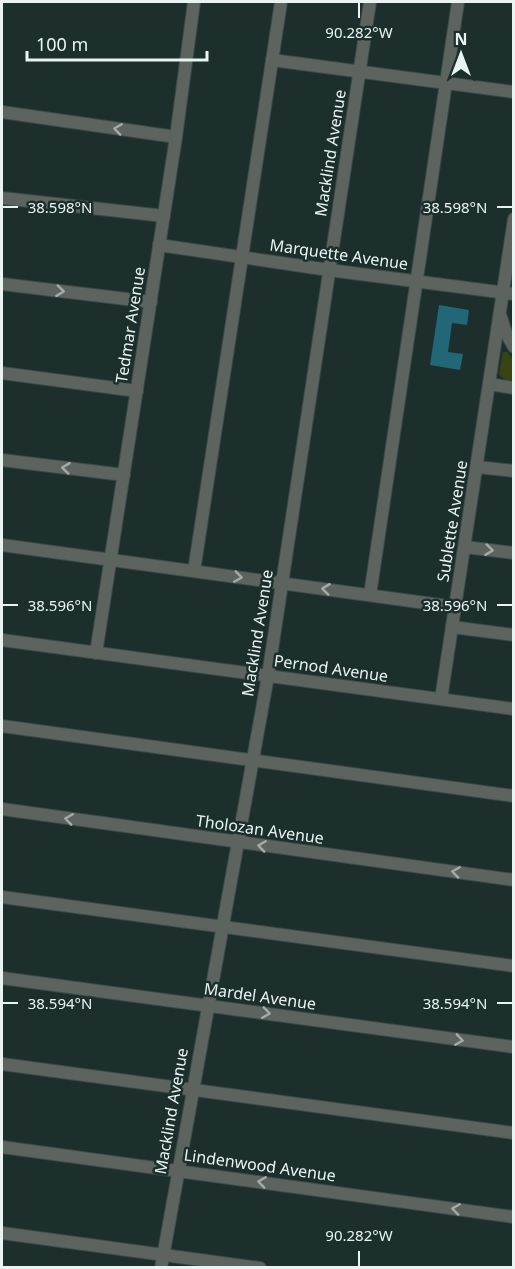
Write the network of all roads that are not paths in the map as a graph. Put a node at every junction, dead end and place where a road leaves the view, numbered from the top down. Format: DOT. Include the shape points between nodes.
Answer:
graph roads {
  1 [pos="194,2"];
  2 [pos="281,2"];
  3 [pos="370,2"];
  4 [pos="458,2"];
  5 [pos="272,60"];
  6 [pos="359,72"];
  7 [pos="445,83"];
  8 [pos="513,92"];
  9 [pos="2,112"];
  10 [pos="176,137"];
  11 [pos="2,198"];
  12 [pos="164,216"];
  13 [pos="513,219"];
  14 [pos="159,245"];
  15 [pos="243,256"];
  16 [pos="329,270"];
  17 [pos="416,282"];
  18 [pos="2,284"];
  19 [pos="508,293"];
  20 [pos="151,302"];
  21 [pos="500,307"];
  22 [pos="513,316"];
  23 [pos="504,328"];
  24 [pos="513,347"];
  25 [pos="494,348"];
  26 [pos="2,373"];
  27 [pos="489,384"];
  28 [pos="513,387"];
  29 [pos="137,391"];
  30 [pos="2,460"];
  31 [pos="477,467"];
  32 [pos="513,471"];
  33 [pos="124,475"];
  34 [pos="2,545"];
  35 [pos="465,547"];
  36 [pos="513,553"];
  37 [pos="111,560"];
  38 [pos="194,571"];
  39 [pos="282,583"];
  40 [pos="370,595"];
  41 [pos="455,607"];
  42 [pos="452,627"];
  43 [pos="513,635"];
  44 [pos="2,640"];
  45 [pos="96,653"];
  46 [pos="268,676"];
  47 [pos="441,699"];
  48 [pos="513,709"];
  49 [pos="2,726"];
  50 [pos="253,759"];
  51 [pos="513,796"];
  52 [pos="2,809"];
  53 [pos="238,842"];
  54 [pos="513,880"];
  55 [pos="2,897"];
  56 [pos="223,925"];
  57 [pos="513,966"];
  58 [pos="2,978"];
  59 [pos="208,1005"];
  60 [pos="513,1047"];
  61 [pos="2,1064"];
  62 [pos="192,1089"];
  63 [pos="513,1133"];
  64 [pos="2,1147"];
  65 [pos="177,1170"];
  66 [pos="513,1217"];
  67 [pos="2,1233"];
  68 [pos="163,1254"];
  69 [pos="161,1268"];
  70 [pos="260,1268"];
  1 -- 10 [label="street, Tedmar Avenue"];
  2 -- 5 [label="street"];
  3 -- 6 [label="street, Macklind Avenue"];
  4 -- 7 [label="street"];
  5 -- 6 [label="street"];
  5 -- 15 [label="street"];
  6 -- 7 [label="street"];
  6 -- 16 [label="street, Macklind Avenue"];
  7 -- 8 [label="street"];
  7 -- 17 [label="street"];
  10 -- 9 [label="street, one-way"];
  10 -- 12 [label="street, Tedmar Avenue"];
  11 -- 12 [label="street"];
  12 -- 14 [label="street, Tedmar Avenue"];
  13 -- 19 [label="street, Sublette Avenue"];
  14 -- 15 [label="street, Marquette Avenue"];
  14 -- 20 [label="street, Tedmar Avenue"];
  15 -- 16 [label="street, Marquette Avenue"];
  15 -- 38 [label="street"];
  16 -- 17 [label="street, Marquette Avenue"];
  16 -- 39 [label="street, Macklind Avenue"];
  17 -- 19 [label="street, Marquette Avenue"];
  17 -- 40 [label="street"];
  18 -- 20 [label="street, one-way"];
  19 -- 21 [label="street, Sublette Avenue"];
  20 -- 29 [label="street, Tedmar Avenue"];
  21 -- 23 [label="street"];
  21 -- 25 [label="street, Sublette Avenue"];
  22 -- 23 [label="street, Sublette Avenue"];
  23 -- 24 [label="street"];
  23 -- 25 [label="street, Sublette Avenue"];
  25 -- 27 [label="street, Sublette Avenue"];
  26 -- 29 [label="street"];
  27 -- 28 [label="street"];
  27 -- 31 [label="street, Sublette Avenue"];
  29 -- 33 [label="street, Tedmar Avenue"];
  33 -- 30 [label="street, one-way"];
  31 -- 32 [label="street"];
  31 -- 35 [label="street, Sublette Avenue"];
  33 -- 37 [label="street, Tedmar Avenue"];
  34 -- 37 [label="street"];
  35 -- 36 [label="street, one-way"];
  35 -- 41 [label="street, Sublette Avenue"];
  37 -- 38 [label="street"];
  37 -- 45 [label="street, Tedmar Avenue"];
  38 -- 39 [label="street, one-way"];
  40 -- 39 [label="street, one-way"];
  39 -- 46 [label="street, Macklind Avenue"];
  40 -- 41 [label="street"];
  41 -- 42 [label="street, Sublette Avenue"];
  42 -- 43 [label="street"];
  42 -- 47 [label="street, Sublette Avenue"];
  44 -- 45 [label="street, Pernod Avenue"];
  45 -- 46 [label="street, Pernod Avenue"];
  46 -- 47 [label="street, Pernod Avenue"];
  46 -- 50 [label="street, Macklind Avenue"];
  47 -- 48 [label="street, Pernod Avenue"];
  49 -- 50 [label="street"];
  50 -- 51 [label="street"];
  50 -- 53 [label="street, Macklind Avenue"];
  53 -- 52 [label="street, Tholozan Avenue, one-way"];
  54 -- 53 [label="street, Tholozan Avenue, one-way"];
  53 -- 56 [label="street, Macklind Avenue"];
  55 -- 56 [label="street"];
  56 -- 57 [label="street"];
  56 -- 59 [label="street, Macklind Avenue"];
  58 -- 59 [label="street, Mardel Avenue"];
  59 -- 60 [label="street, Mardel Avenue, one-way"];
  59 -- 62 [label="street, Macklind Avenue"];
  61 -- 62 [label="street"];
  62 -- 63 [label="street"];
  62 -- 65 [label="street, Macklind Avenue"];
  64 -- 65 [label="street, Lindenwood Avenue"];
  66 -- 65 [label="street, Lindenwood Avenue, one-way"];
  65 -- 68 [label="street, Macklind Avenue"];
  67 -- 68 [label="street"];
  68 -- 69 [label="street, Macklind Avenue"];
  68 -- 70 [label="street"];
}
